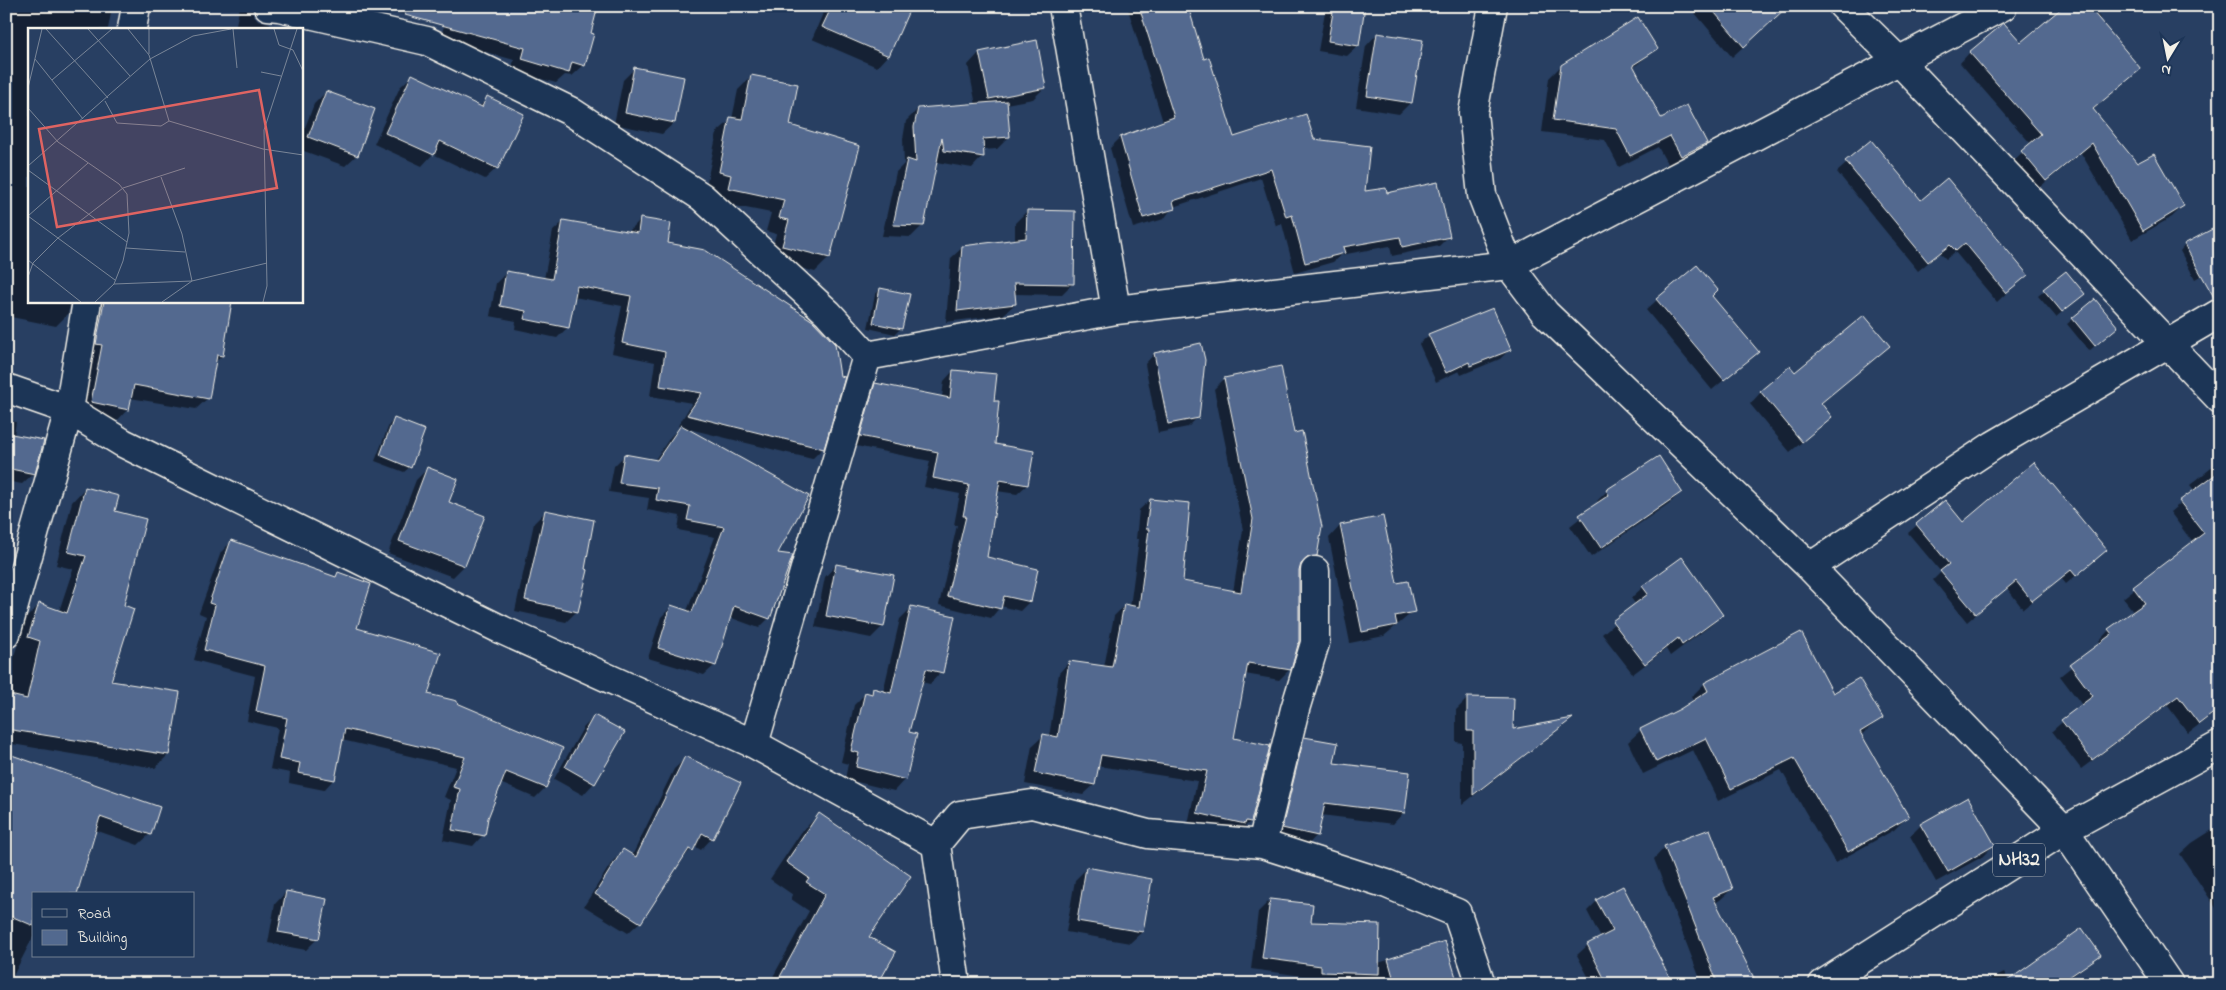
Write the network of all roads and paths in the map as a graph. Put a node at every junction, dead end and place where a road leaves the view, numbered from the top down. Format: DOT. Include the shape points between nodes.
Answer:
graph roads {
  1 [pos="136,6"];
  2 [pos="268,6"];
  3 [pos="1062,6"];
  4 [pos="1493,6"];
  5 [pos="1843,6"];
  6 [pos="2003,6"];
  7 [pos="132,28"];
  8 [pos="1898,60"];
  9 [pos="1509,265"];
  10 [pos="87,302"];
  11 [pos="1116,310"];
  12 [pos="2220,313"];
  13 [pos="2168,342"];
  14 [pos="867,356"];
  15 [pos="6,388"];
  16 [pos="2220,399"];
  17 [pos="69,410"];
  18 [pos="1810,567"];
  19 [pos="1315,571"];
  20 [pos="6,634"];
  21 [pos="754,744"];
  22 [pos="2220,745"];
  23 [pos="2064,830"];
  24 [pos="936,844"];
  25 [pos="1262,844"];
  26 [pos="956,984"];
  27 [pos="1480,984"];
  28 [pos="1823,984"];
  29 [pos="2169,984"];
  1 -- 7 [label="main road"];
  2 -- 14 [label="main road" via="427,41 570,111 702,197 828,313"];
  3 -- 11 [label="main road"];
  4 -- 9 [label="main road" via="1474,113 1482,195"];
  5 -- 8 [label="main road"];
  6 -- 8 [label="main road"];
  8 -- 9 [label="main road"];
  8 -- 13 [label="main road"];
  9 -- 11 [label="main road"];
  9 -- 18 [label="main road" via="1545,312"];
  10 -- 17 [label="main road"];
  11 -- 14 [label="main road"];
  12 -- 13 [label="main road"];
  13 -- 16 [label="main road"];
  13 -- 18 [label="main road" via="1994,445"];
  14 -- 21 [label="main road"];
  15 -- 17 [label="main road"];
  17 -- 20 [label="main road"];
  17 -- 21 [label="main road" via="123,443 493,626"];
  18 -- 23 [label="main road"];
  19 -- 25 [label="main road" via="1315,643 1295,709"];
  21 -- 24 [label="main road"];
  22 -- 23 [label="main road, NH32"];
  23 -- 28 [label="main road, NH32"];
  23 -- 29 [label="main road"];
  24 -- 25 [label="main road" via="960,814 1032,804 1148,834"];
  24 -- 26 [label="main road"];
  25 -- 27 [label="main road" via="1387,884 1457,913"];
}
